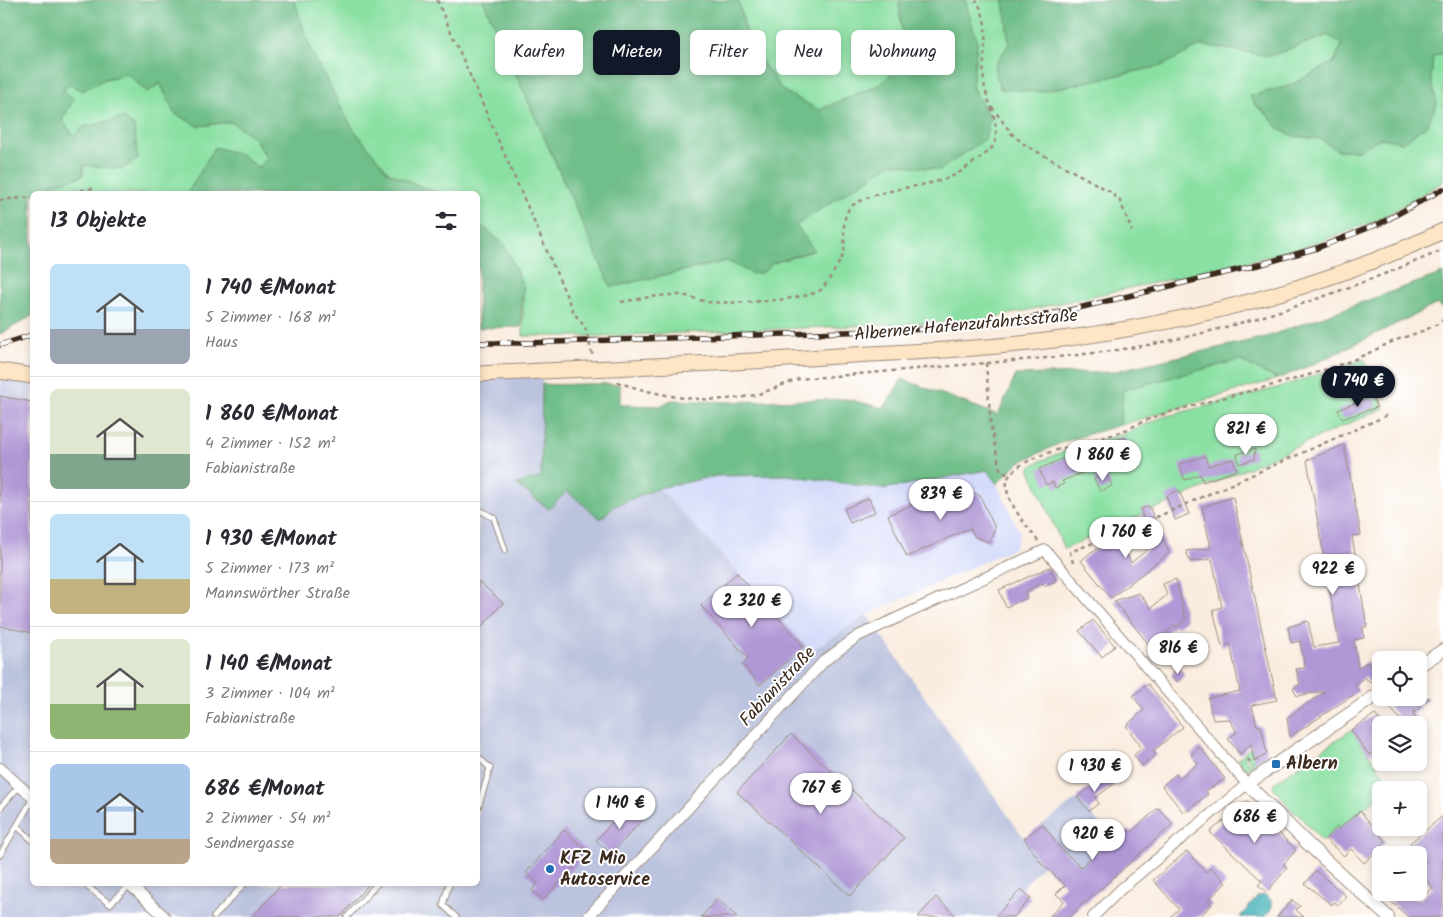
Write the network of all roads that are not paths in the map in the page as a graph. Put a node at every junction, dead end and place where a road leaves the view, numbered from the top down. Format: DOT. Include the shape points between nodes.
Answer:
graph roads {
  1 [pos="1443,231"];
  2 [pos="0,371"];
  3 [pos="480,374"];
  4 [pos="30,376"];
  5 [pos="480,509"];
  6 [pos="505,550"];
  7 [pos="1443,650"];
  8 [pos="1427,661"];
  9 [pos="1372,698"];
  10 [pos="480,759"];
  11 [pos="0,768"];
  12 [pos="1247,784"];
  13 [pos="29,792"];
  14 [pos="480,801"];
  15 [pos="0,808"];
  16 [pos="17,826"];
  17 [pos="30,838"];
  18 [pos="0,854"];
  19 [pos="87,886"];
  20 [pos="127,886"];
  21 [pos="131,886"];
  22 [pos="242,886"];
  23 [pos="375,886"];
  24 [pos="447,886"];
  25 [pos="165,917"];
  26 [pos="214,917"];
  27 [pos="347,917"];
  28 [pos="456,917"];
  29 [pos="588,917"];
  30 [pos="1093,917"];
  31 [pos="1388,917"];
  1 -- 3 [label="main road, Alberner Hafenzufahrtsstraße" via="1281,291 1121,330 989,347 602,370"];
  2 -- 4 [label="main road"];
  5 -- 6 [label="lane" via="494,518"];
  7 -- 8 [label="street"];
  9 -- 12 [label="street"];
  10 -- 14 [label="lane" via="490,768"];
  11 -- 13 [label="street"];
  12 -- 29 [label="street, Fabianistraße" via="1045,550 840,647"];
  12 -- 30 [label="street" via="1121,889"];
  12 -- 31 [label="street"];
  13 -- 15 [label="lane"];
  13 -- 16 [label="lane"];
  16 -- 17 [label="lane"];
  16 -- 18 [label="lane"];
  19 -- 20 [label="lane" via="110,904"];
  21 -- 25 [label="street"];
  22 -- 26 [label="lane"];
  23 -- 27 [label="lane"];
  24 -- 28 [label="lane" via="443,906"];
}
